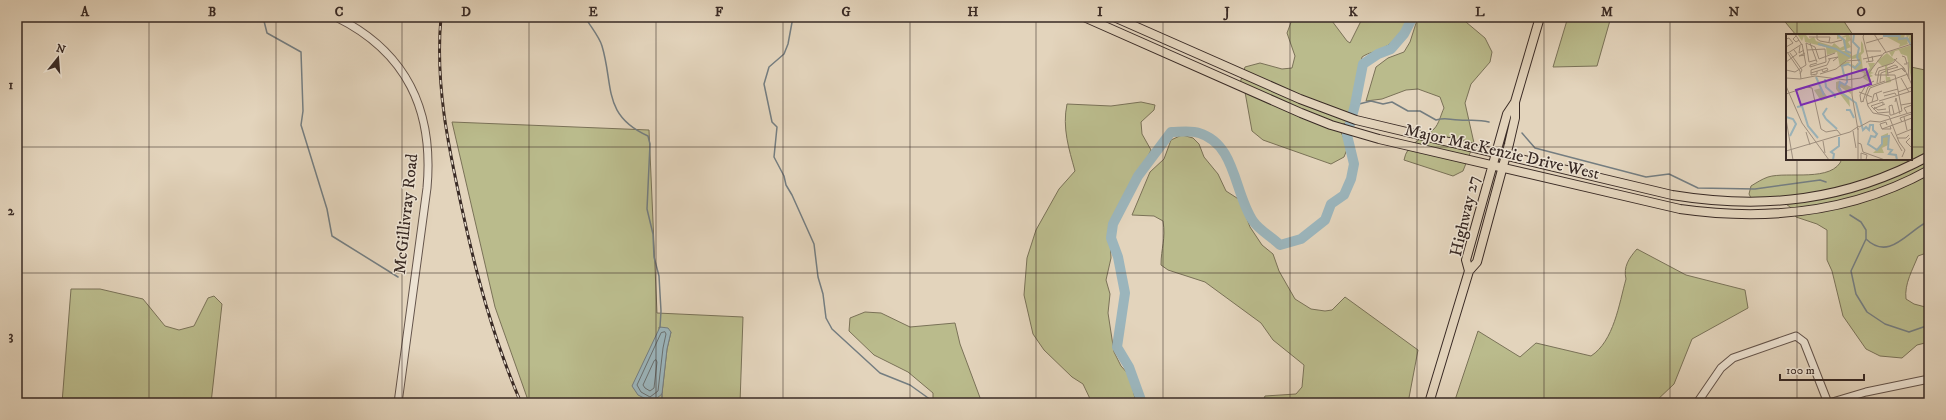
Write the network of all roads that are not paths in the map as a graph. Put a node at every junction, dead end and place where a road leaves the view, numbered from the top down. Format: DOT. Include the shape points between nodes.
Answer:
graph roads {
  1 [pos="336,17"];
  2 [pos="1084,17"];
  3 [pos="1114,17"];
  4 [pos="1540,17"];
  5 [pos="1516,102"];
  6 [pos="1496,153"];
  7 [pos="1506,156"];
  8 [pos="1929,156"];
  9 [pos="1492,165"];
  10 [pos="1503,168"];
  11 [pos="1929,170"];
  12 [pos="1469,270"];
  13 [pos="1929,380"];
  14 [pos="398,403"];
  15 [pos="1430,403"];
  16 [pos="1697,403"];
  17 [pos="1828,403"];
  1 -- 14 [label="street, McGillivray Road" via="379,45 403,71 425,128 429,155 427,188"];
  2 -- 9 [label="main road, Major MacKenzie Drive West" via="1331,125 1379,139"];
  3 -- 6 [label="main road, Major MacKenzie Drive West" via="1334,112"];
  4 -- 5 [label="main road, Highway 27"];
  5 -- 6 [label="main road, Highway 27" via="1507,114"];
  5 -- 7 [label="main road, Highway 27"];
  6 -- 7 [label="main road, Major MacKenzie Drive West"];
  6 -- 9 [label="main road, Highway 27"];
  7 -- 8 [label="main road, Major MacKenzie Drive West" via="1672,195 1742,202 1797,200 1840,192 1872,182"];
  7 -- 10 [label="main road, Highway 27"];
  9 -- 10 [label="main road, Major MacKenzie Drive West"];
  9 -- 12 [label="main road, Highway 27" via="1466,260"];
  10 -- 11 [label="main road, Major MacKenzie Drive West" via="1680,208 1710,213 1757,215 1793,213 1841,205 1892,188"];
  10 -- 12 [label="main road, Highway 27" via="1477,262"];
  12 -- 15 [label="main road, Highway 27"];
  13 -- 17 [label="street" via="1856,394"];
  16 -- 17 [label="street" via="1721,368 1733,358 1796,336 1804,342"];
}
